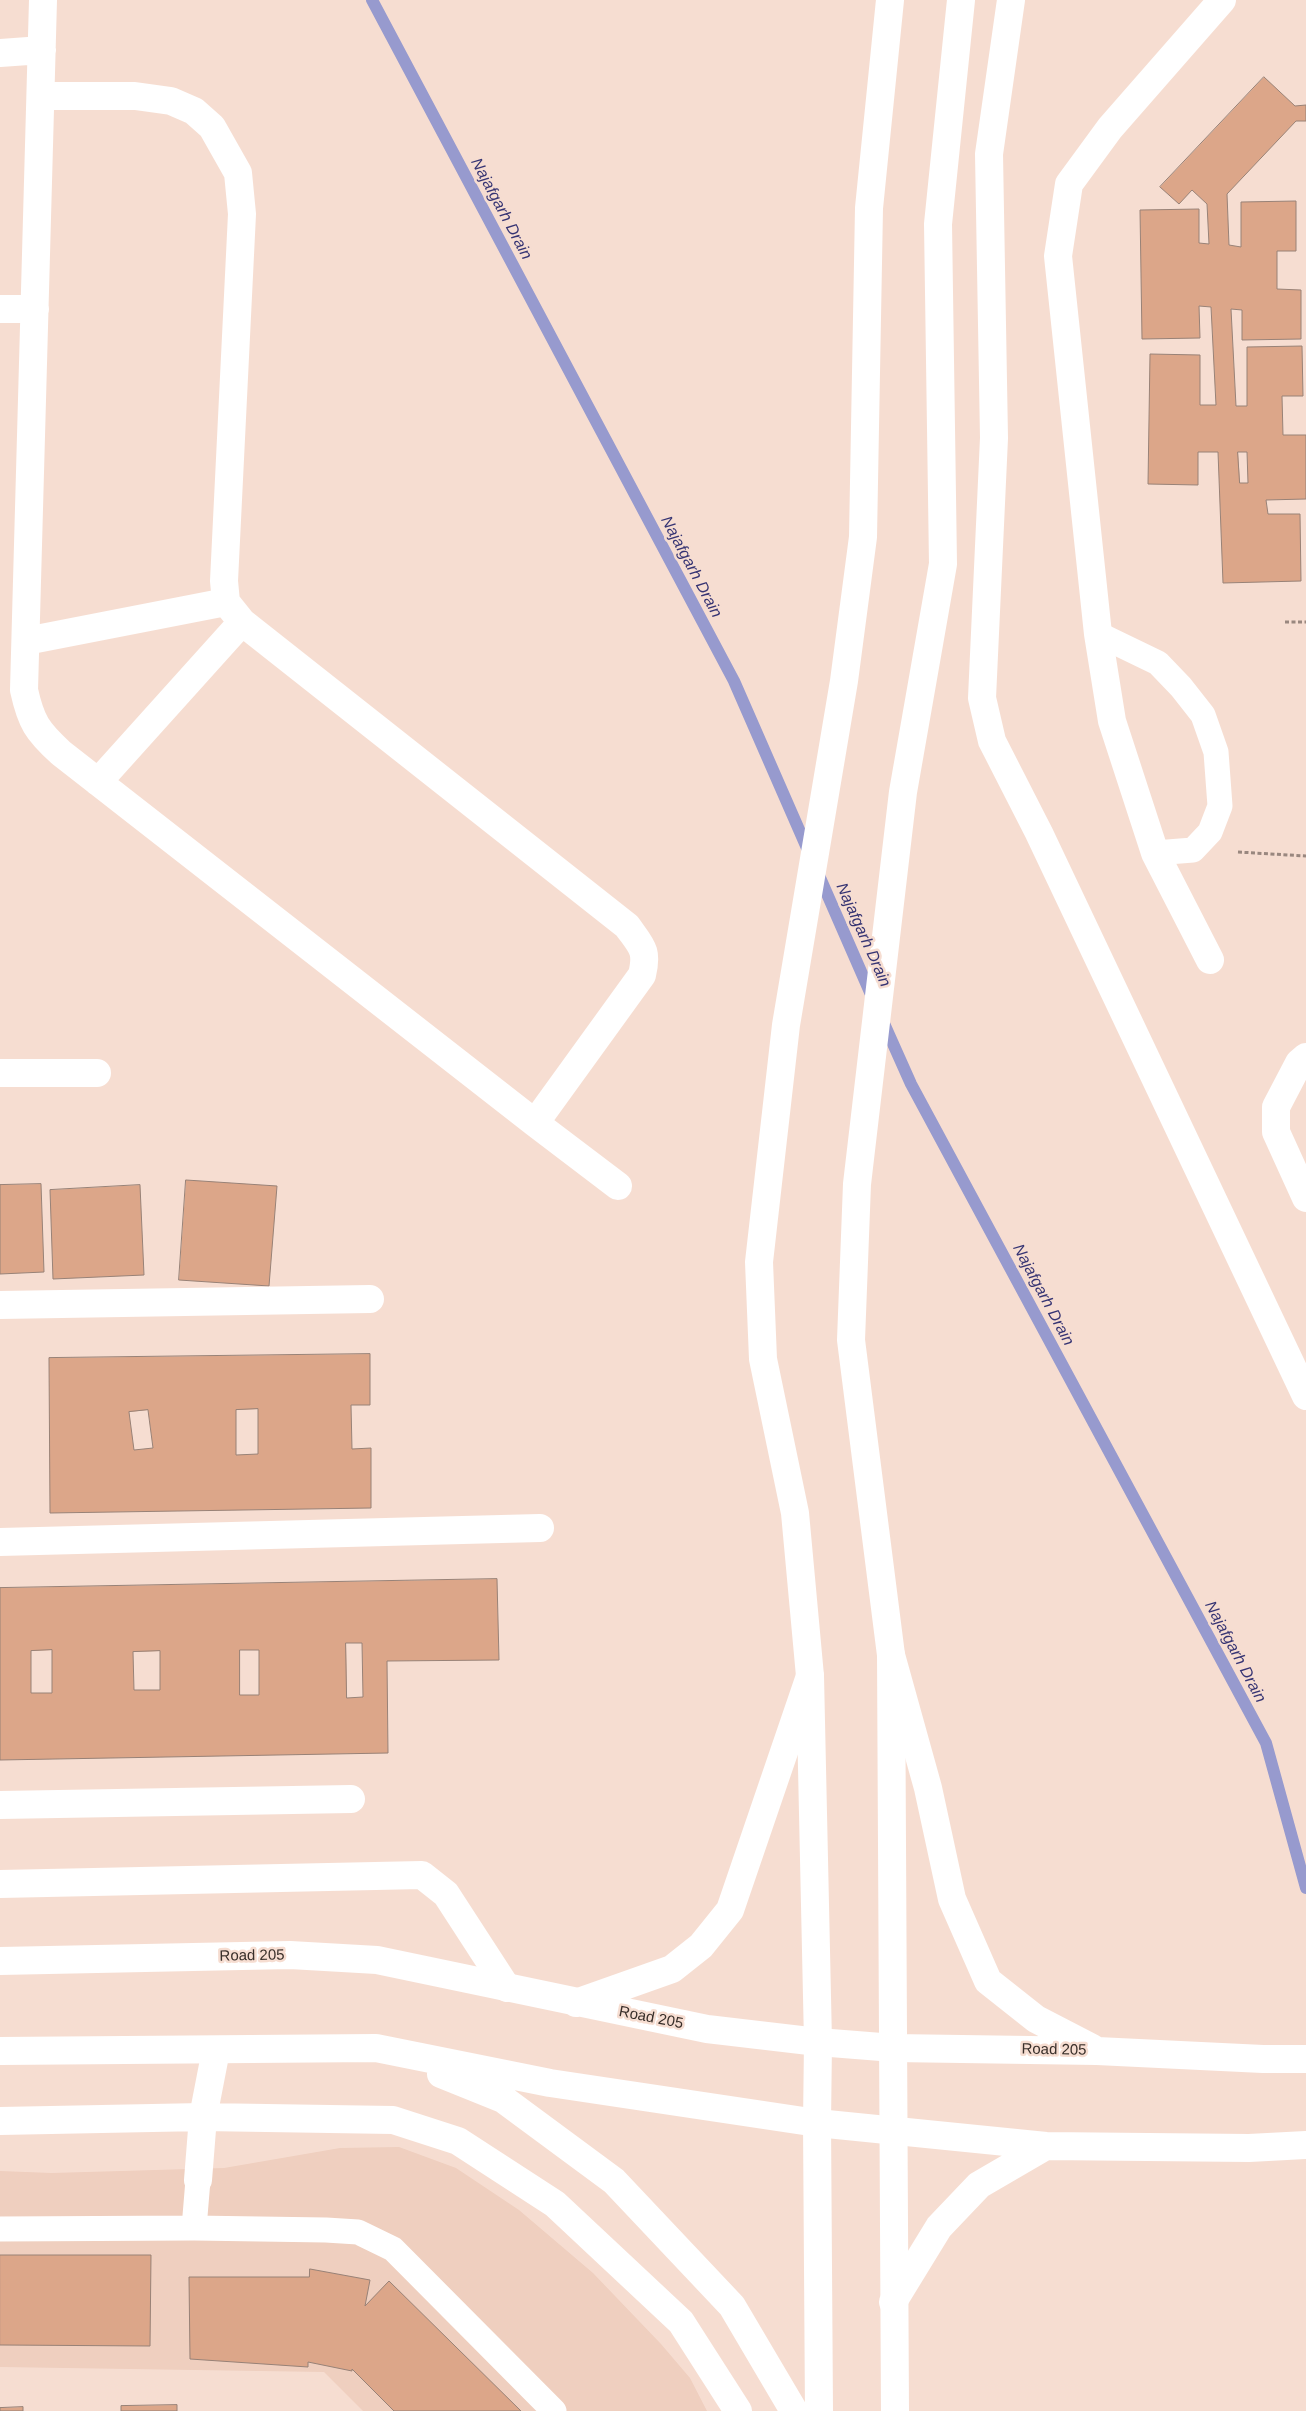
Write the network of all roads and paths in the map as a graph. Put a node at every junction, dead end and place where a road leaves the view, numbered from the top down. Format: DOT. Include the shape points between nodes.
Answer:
graph roads {
  1 [pos="43,0"];
  2 [pos="890,0"];
  3 [pos="961,0"];
  4 [pos="1011,0"];
  5 [pos="1222,0"];
  6 [pos="42,50"];
  7 [pos="0,53"];
  8 [pos="40,96"];
  9 [pos="0,309"];
  10 [pos="35,309"];
  11 [pos="234,612"];
  12 [pos="1285,622"];
  13 [pos="1306,622"];
  14 [pos="1098,634"];
  15 [pos="26,641"];
  16 [pos="98,782"];
  17 [pos="1193,850"];
  18 [pos="1155,853"];
  19 [pos="1306,856"];
  20 [pos="1210,960"];
  21 [pos="1306,1057"];
  22 [pos="0,1073"];
  23 [pos="97,1074"];
  24 [pos="535,1123"];
  25 [pos="618,1186"];
  26 [pos="1306,1198"];
  27 [pos="370,1299"];
  28 [pos="0,1305"];
  29 [pos="1306,1396"];
  30 [pos="540,1528"];
  31 [pos="0,1542"];
  32 [pos="891,1655"];
  33 [pos="810,1676"];
  34 [pos="351,1799"];
  35 [pos="0,1805"];
  36 [pos="0,1884"];
  37 [pos="0,1961"];
  38 [pos="507,1988"];
  39 [pos="575,2003"];
  40 [pos="818,2042"];
  41 [pos="376,2048"];
  42 [pos="894,2048"];
  43 [pos="216,2050"];
  44 [pos="0,2051"];
  45 [pos="1097,2051"];
  46 [pos="1306,2059"];
  47 [pos="203,2117"];
  48 [pos="0,2121"];
  49 [pos="816,2123"];
  50 [pos="894,2130"];
  51 [pos="1306,2145"];
  52 [pos="1046,2146"];
  53 [pos="198,2180"];
  54 [pos="194,2228"];
  55 [pos="0,2229"];
  56 [pos="893,2302"];
  57 [pos="554,2411"];
  58 [pos="738,2411"];
  59 [pos="794,2411"];
  60 [pos="819,2411"];
  61 [pos="895,2411"];
  1 -- 6 [label="street"];
  2 -- 33 [label="street" via="869,208 863,537 844,681 786,1025 759,1262 763,1359 795,1512"];
  3 -- 32 [label="street" via="938,224 943,564 903,792 857,1184 851,1340"];
  4 -- 29 [label="street" via="989,154 994,438 982,698 992,741 1039,833"];
  5 -- 14 [label="street" via="1110,128 1069,184 1058,256"];
  6 -- 7 [label="street"];
  6 -- 8 [label="street"];
  8 -- 10 [label="street"];
  8 -- 11 [label="street" via="135,96 171,102 194,111 212,127 238,173 242,214 224,581"];
  9 -- 10 [label="street"];
  10 -- 15 [label="street"];
  11 -- 15 [label="street"];
  11 -- 16 [label="street"];
  11 -- 24 [label="street" via="628,926 641,945 646,959 642,975"];
  12 -- 13 [label="path"];
  14 -- 17 [label="lane" via="1158,663 1203,715 1216,752 1220,806 1210,832"];
  14 -- 18 [label="street" via="1112,721"];
  15 -- 16 [label="street" via="24,690 29,716 44,737"];
  16 -- 24 [label="street"];
  17 -- 18 [label="lane"];
  17 -- 19 [label="path"];
  18 -- 20 [label="street"];
  21 -- 26 [label="street" via="1299,1063 1276,1107 1276,1132"];
  22 -- 23 [label="street"];
  24 -- 25 [label="street"];
  27 -- 28 [label="street"];
  30 -- 31 [label="street"];
  32 -- 42 [label="street"];
  32 -- 45 [label="street" via="928,1788 952,1899 988,1981 1036,2019"];
  33 -- 39 [label="street" via="730,1910 701,1946 672,1969"];
  33 -- 40 [label="street"];
  34 -- 35 [label="street"];
  36 -- 38 [label="street" via="422,1875 446,1894"];
  37 -- 38 [label="street, Road 205" via="290,1955 377,1960"];
  38 -- 39 [label="street, Road 205"];
  39 -- 40 [label="street, Road 205" via="707,2028"];
  40 -- 42 [label="street, Road 205"];
  40 -- 49 [label="street"];
  41 -- 43 [label="street"];
  41 -- 49 [label="street" via="550,2084"];
  41 -- 59 [label="street" via="503,2099 614,2181 732,2306"];
  42 -- 45 [label="street, Road 205"];
  42 -- 50 [label="street"];
  43 -- 44 [label="street"];
  43 -- 47 [label="street"];
  45 -- 46 [label="street, Road 205"];
  47 -- 48 [label="street"];
  47 -- 53 [label="street"];
  47 -- 58 [label="street" via="393,2120 458,2141 556,2204 681,2322"];
  49 -- 50 [label="street"];
  49 -- 60 [label="street"];
  50 -- 52 [label="street"];
  50 -- 56 [label="street"];
  51 -- 52 [label="street" via="1249,2148"];
  52 -- 56 [label="street" via="979,2185 939,2227"];
  53 -- 54 [label="lane"];
  54 -- 55 [label="lane"];
  54 -- 57 [label="lane" via="358,2232 393,2249"];
  56 -- 61 [label="street"];
}
